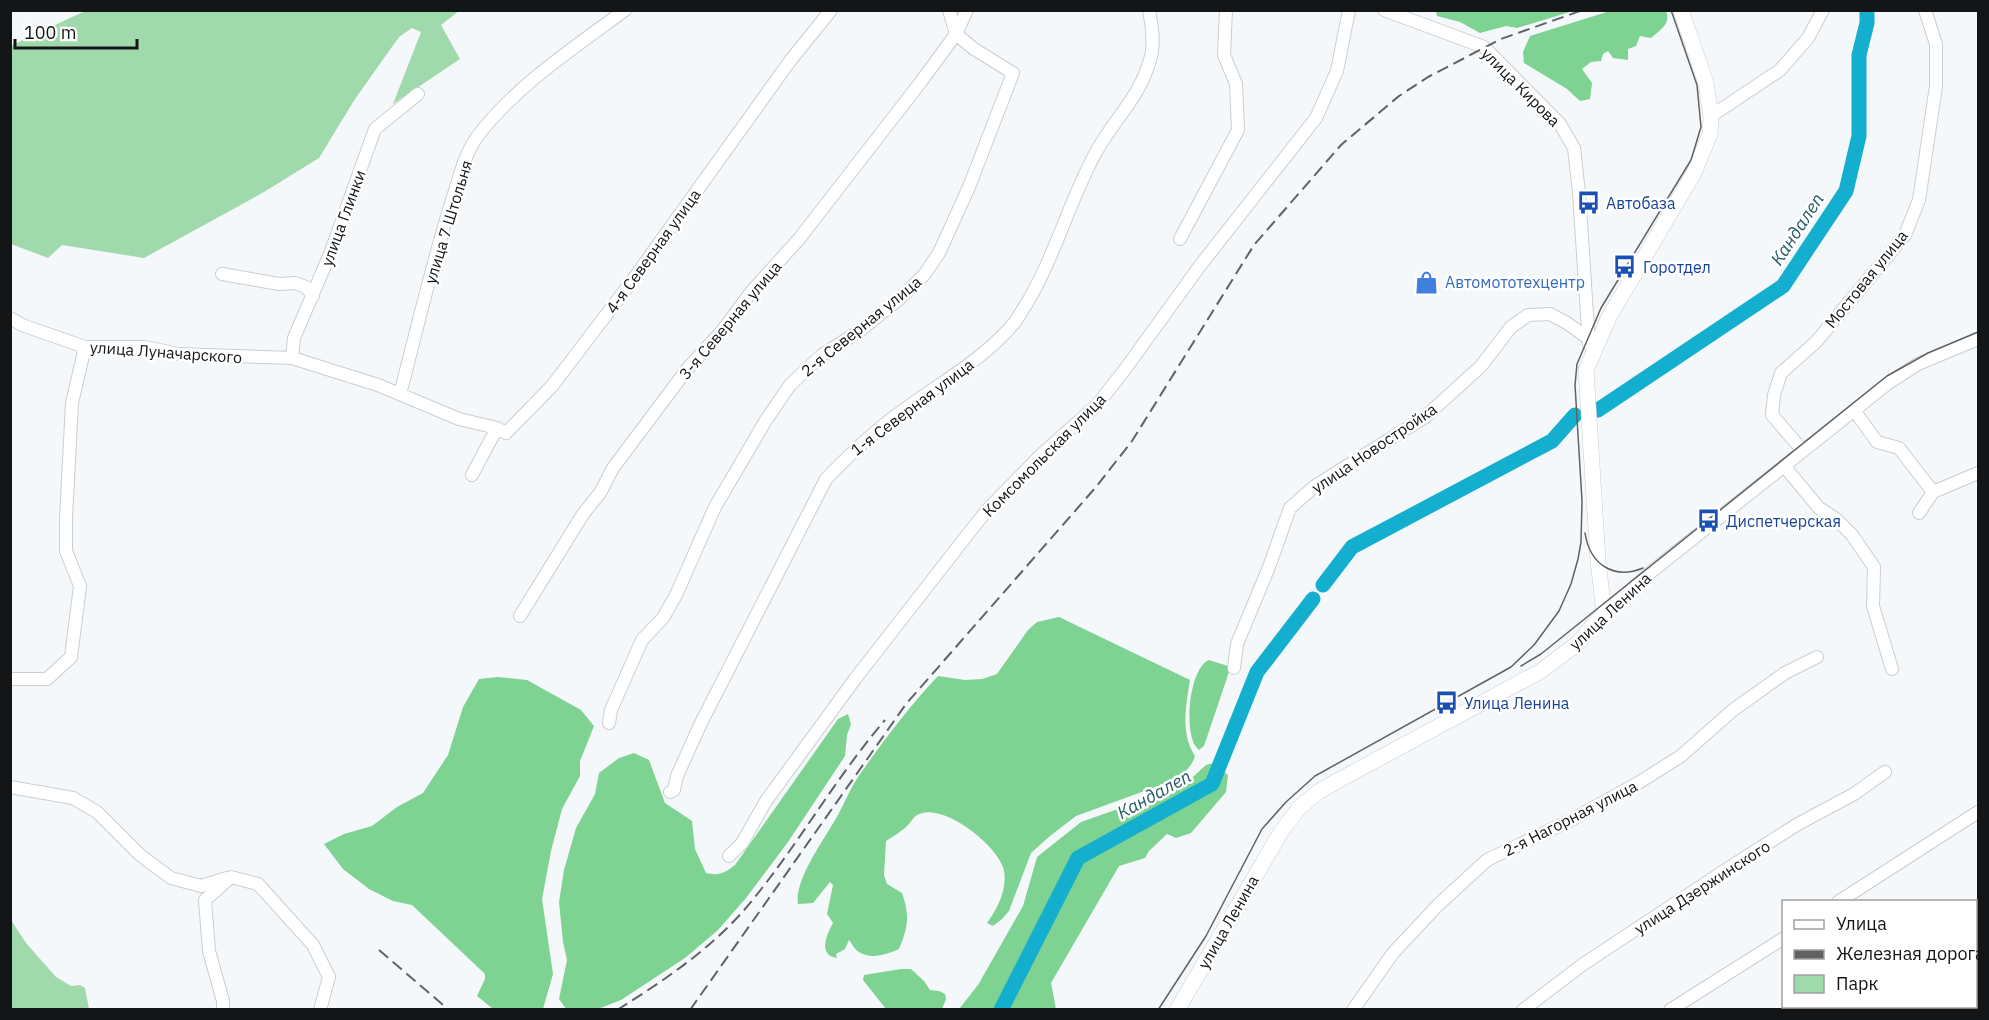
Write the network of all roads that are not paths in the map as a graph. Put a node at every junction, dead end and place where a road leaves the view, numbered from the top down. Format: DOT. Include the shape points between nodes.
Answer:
graph roads {
  1 [pos="625,10"];
  2 [pos="831,10"];
  3 [pos="949,10"];
  4 [pos="967,10"];
  5 [pos="1149,10"];
  6 [pos="1226,10"];
  7 [pos="1349,10"];
  8 [pos="1383,10"];
  9 [pos="1681,10"];
  10 [pos="1822,10"];
  11 [pos="1924,10"];
  12 [pos="956,34"];
  13 [pos="418,94"];
  14 [pos="1711,116"];
  15 [pos="1180,239"];
  16 [pos="222,274"];
  17 [pos="313,296"];
  18 [pos="10,318"];
  19 [pos="1588,339"];
  20 [pos="1978,339"];
  21 [pos="85,347"];
  22 [pos="292,358"];
  23 [pos="1586,370"];
  24 [pos="400,394"];
  25 [pos="1854,410"];
  26 [pos="497,428"];
  27 [pos="1803,451"];
  28 [pos="1784,466"];
  29 [pos="1978,473"];
  30 [pos="472,475"];
  31 [pos="1933,492"];
  32 [pos="1919,513"];
  33 [pos="1604,613"];
  34 [pos="520,616"];
  35 [pos="1817,657"];
  36 [pos="1234,668"];
  37 [pos="1892,669"];
  38 [pos="10,679"];
  39 [pos="609,723"];
  40 [pos="1885,772"];
  41 [pos="10,787"];
  42 [pos="670,792"];
  43 [pos="1978,812"];
  44 [pos="729,856"];
  45 [pos="231,877"];
  46 [pos="1841,900"];
  47 [pos="1782,939"];
  48 [pos="223,1010"];
  49 [pos="320,1010"];
  50 [pos="1177,1010"];
  51 [pos="1353,1010"];
  52 [pos="1523,1010"];
  53 [pos="1670,1010"];
  1 -- 24 [label="street, улица 7 Штольня" via="549,66 476,138 444,225"];
  2 -- 26 [label="street, 4-я Северная улица" via="552,386 506,433"];
  3 -- 12 [label="street"];
  4 -- 12 [label="street, 3-я Северная улица"];
  5 -- 42 [label="street, 1-я Северная улица" via="1151,58 1138,91 1096,151 1038,284 1015,322 977,358 900,412 826,479 701,723"];
  6 -- 15 [label="street" via="1224,55 1236,84 1238,130"];
  7 -- 44 [label="street, Комсомольская улица" via="1336,71 1316,118 1199,267 1098,405 1041,455 968,534 855,679 766,801 742,843"];
  8 -- 19 [label="street, улица Кирова" via="1484,47 1560,124 1574,148"];
  9 -- 14 [label="main road, улица Кирова" via="1706,83"];
  10 -- 14 [label="street" via="1808,38 1780,70"];
  11 -- 27 [label="street, Мостовая улица" via="1936,45 1936,86 1919,200 1905,235 1816,342 1781,373 1772,415"];
  12 -- 34 [label="street, 3-я Северная улица" via="799,239 688,368 613,468"];
  12 -- 39 [label="street, 2-я Северная улица" via="1012,73 939,253 924,275 898,300 822,355 790,385 715,507 663,618 642,640"];
  13 -- 17 [label="street, улица Глинки" via="375,129"];
  14 -- 23 [label="main road, улица Кирова" via="1710,134 1694,172 1609,317"];
  16 -- 17 [label="street" via="295,283 306,287"];
  17 -- 22 [label="street, улица Глинки" via="294,338"];
  18 -- 21 [label="street, улица Луначарского"];
  19 -- 23 [label="street, улица Кирова"];
  19 -- 36 [label="street, улица Новостройка" via="1550,314 1528,315 1511,327 1481,366 1425,417 1315,486 1290,508 1237,644"];
  20 -- 25 [label="street, улица Ленина" via="1902,373"];
  21 -- 22 [label="street, улица Луначарского" via="145,347 179,354"];
  21 -- 38 [label="street" via="72,403 66,518 66,551 80,586 71,657 47,679"];
  22 -- 24 [label="street"];
  23 -- 33 [label="main road, улица Кирова"];
  24 -- 26 [label="street" via="459,419"];
  25 -- 27 [label="street, улица Ленина"];
  25 -- 31 [label="street" via="1877,442 1899,448"];
  26 -- 30 [label="street"];
  27 -- 28 [label="street, улица Ленина"];
  28 -- 33 [label="street, улица Ленина"];
  28 -- 37 [label="street" via="1819,508 1852,535 1874,567 1873,606"];
  29 -- 31 [label="street"];
  31 -- 32 [label="street"];
  33 -- 50 [label="main road, улица Ленина" via="1578,643 1541,671 1339,780 1299,808 1261,864"];
  35 -- 51 [label="street, 2-я Нагорная улица" via="1785,673 1733,710 1681,756 1638,783 1487,860 1393,953"];
  40 -- 52 [label="street, улица Дзержинского" via="1730,867 1582,965"];
  41 -- 45 [label="street" via="73,798 97,812 140,855 171,878 201,886"];
  43 -- 46 [label="street"];
  45 -- 48 [label="street" via="205,900 209,951"];
  45 -- 49 [label="street" via="258,884 313,945 329,977"];
  47 -- 53 [label="street"];
}
